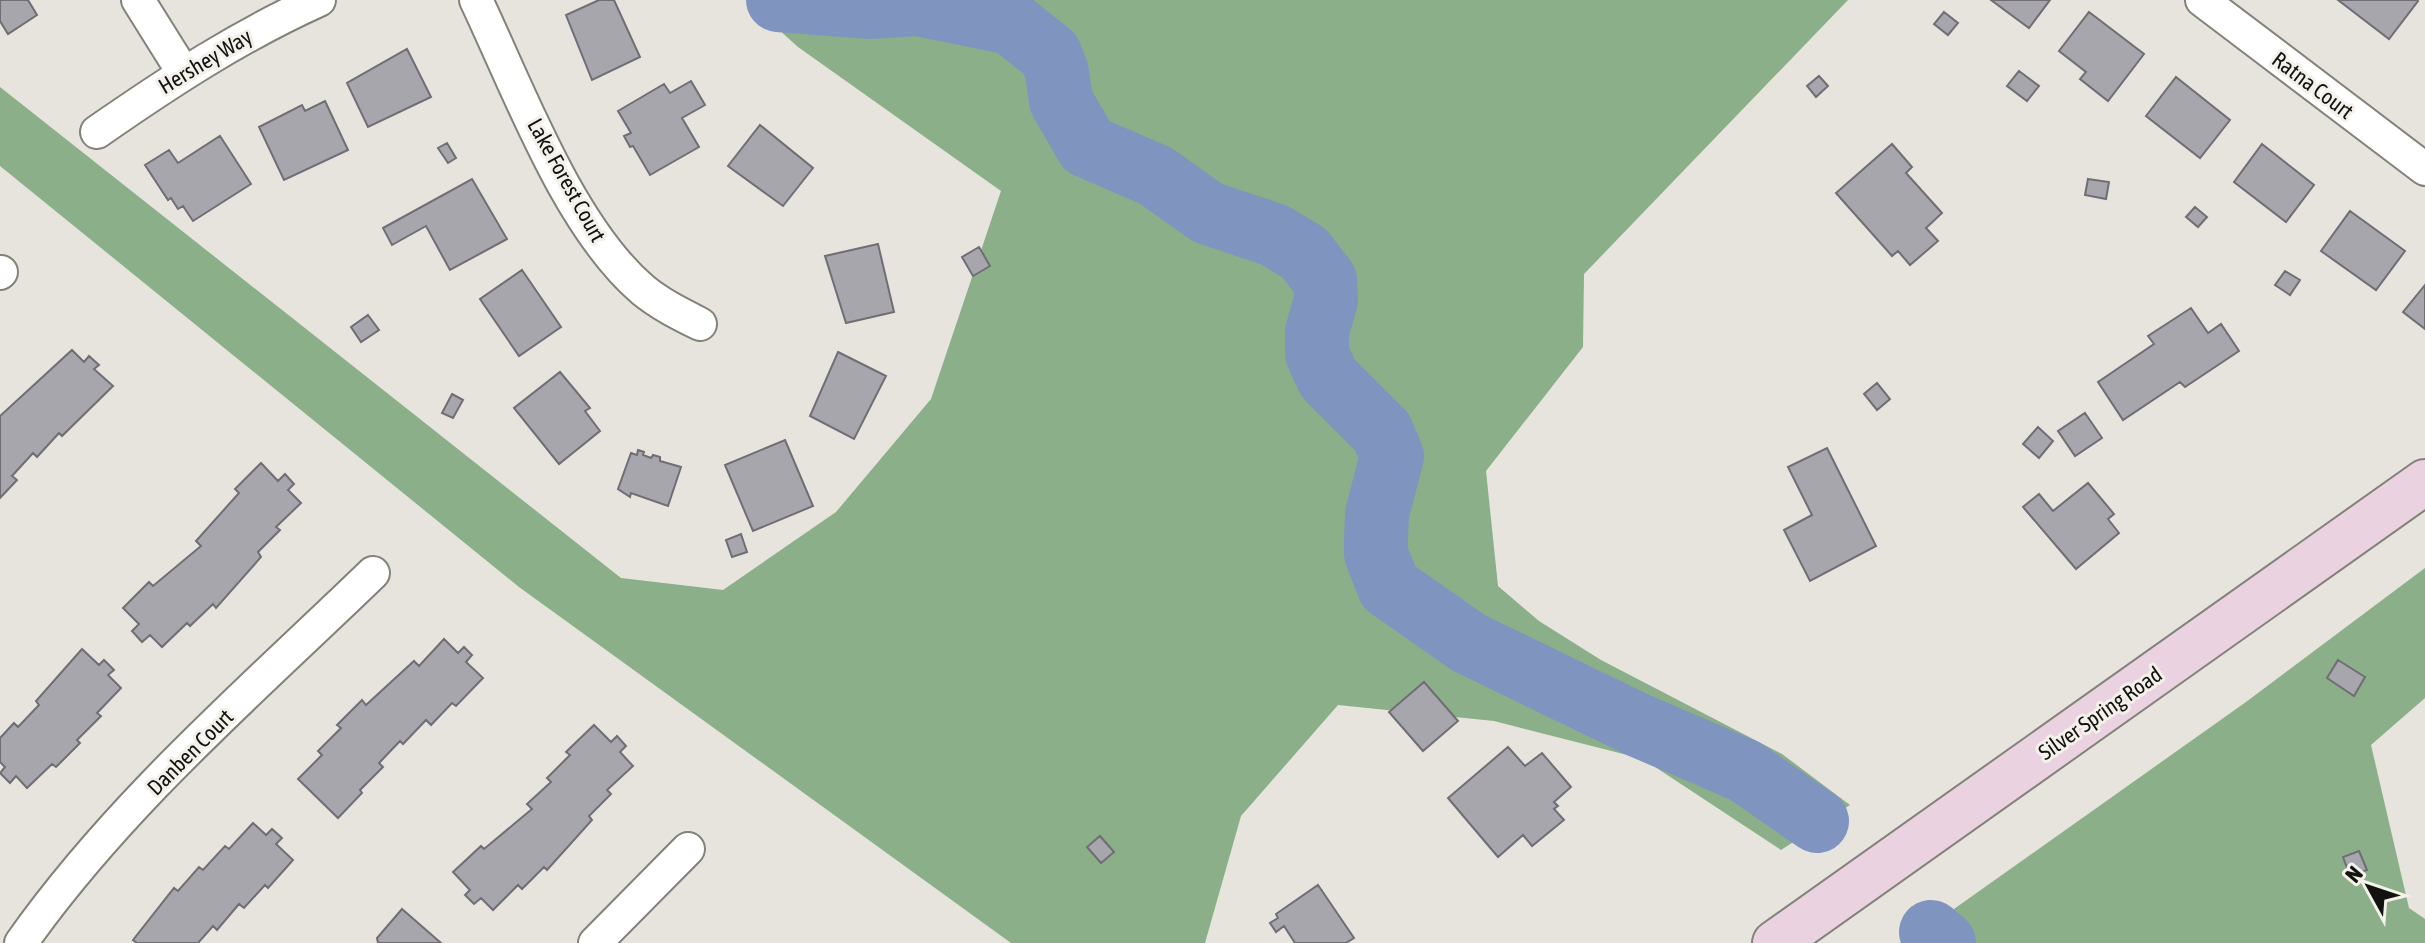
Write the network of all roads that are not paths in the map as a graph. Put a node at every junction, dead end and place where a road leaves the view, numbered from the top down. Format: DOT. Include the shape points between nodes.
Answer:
graph roads {
  1 [pos="138,0"];
  2 [pos="319,0"];
  3 [pos="476,0"];
  4 [pos="2202,0"];
  5 [pos="183,72"];
  6 [pos="97,132"];
  7 [pos="2425,169"];
  8 [pos="700,324"];
  9 [pos="2425,482"];
  10 [pos="373,573"];
  11 [pos="688,849"];
  12 [pos="1785,940"];
  13 [pos="21,943"];
  14 [pos="595,943"];
  1 -- 5 [label="street"];
  2 -- 5 [label="street, Hershey Way"];
  3 -- 8 [label="street, Lake Forest Court" via="557,171 602,245 641,288"];
  4 -- 7 [label="street, Ratna Court"];
  5 -- 6 [label="street, Hershey Way"];
  9 -- 12 [label="main road, Silver Spring Road"];
  10 -- 13 [label="street, Danben Court" via="88,855"];
  11 -- 14 [label="street"];
}
